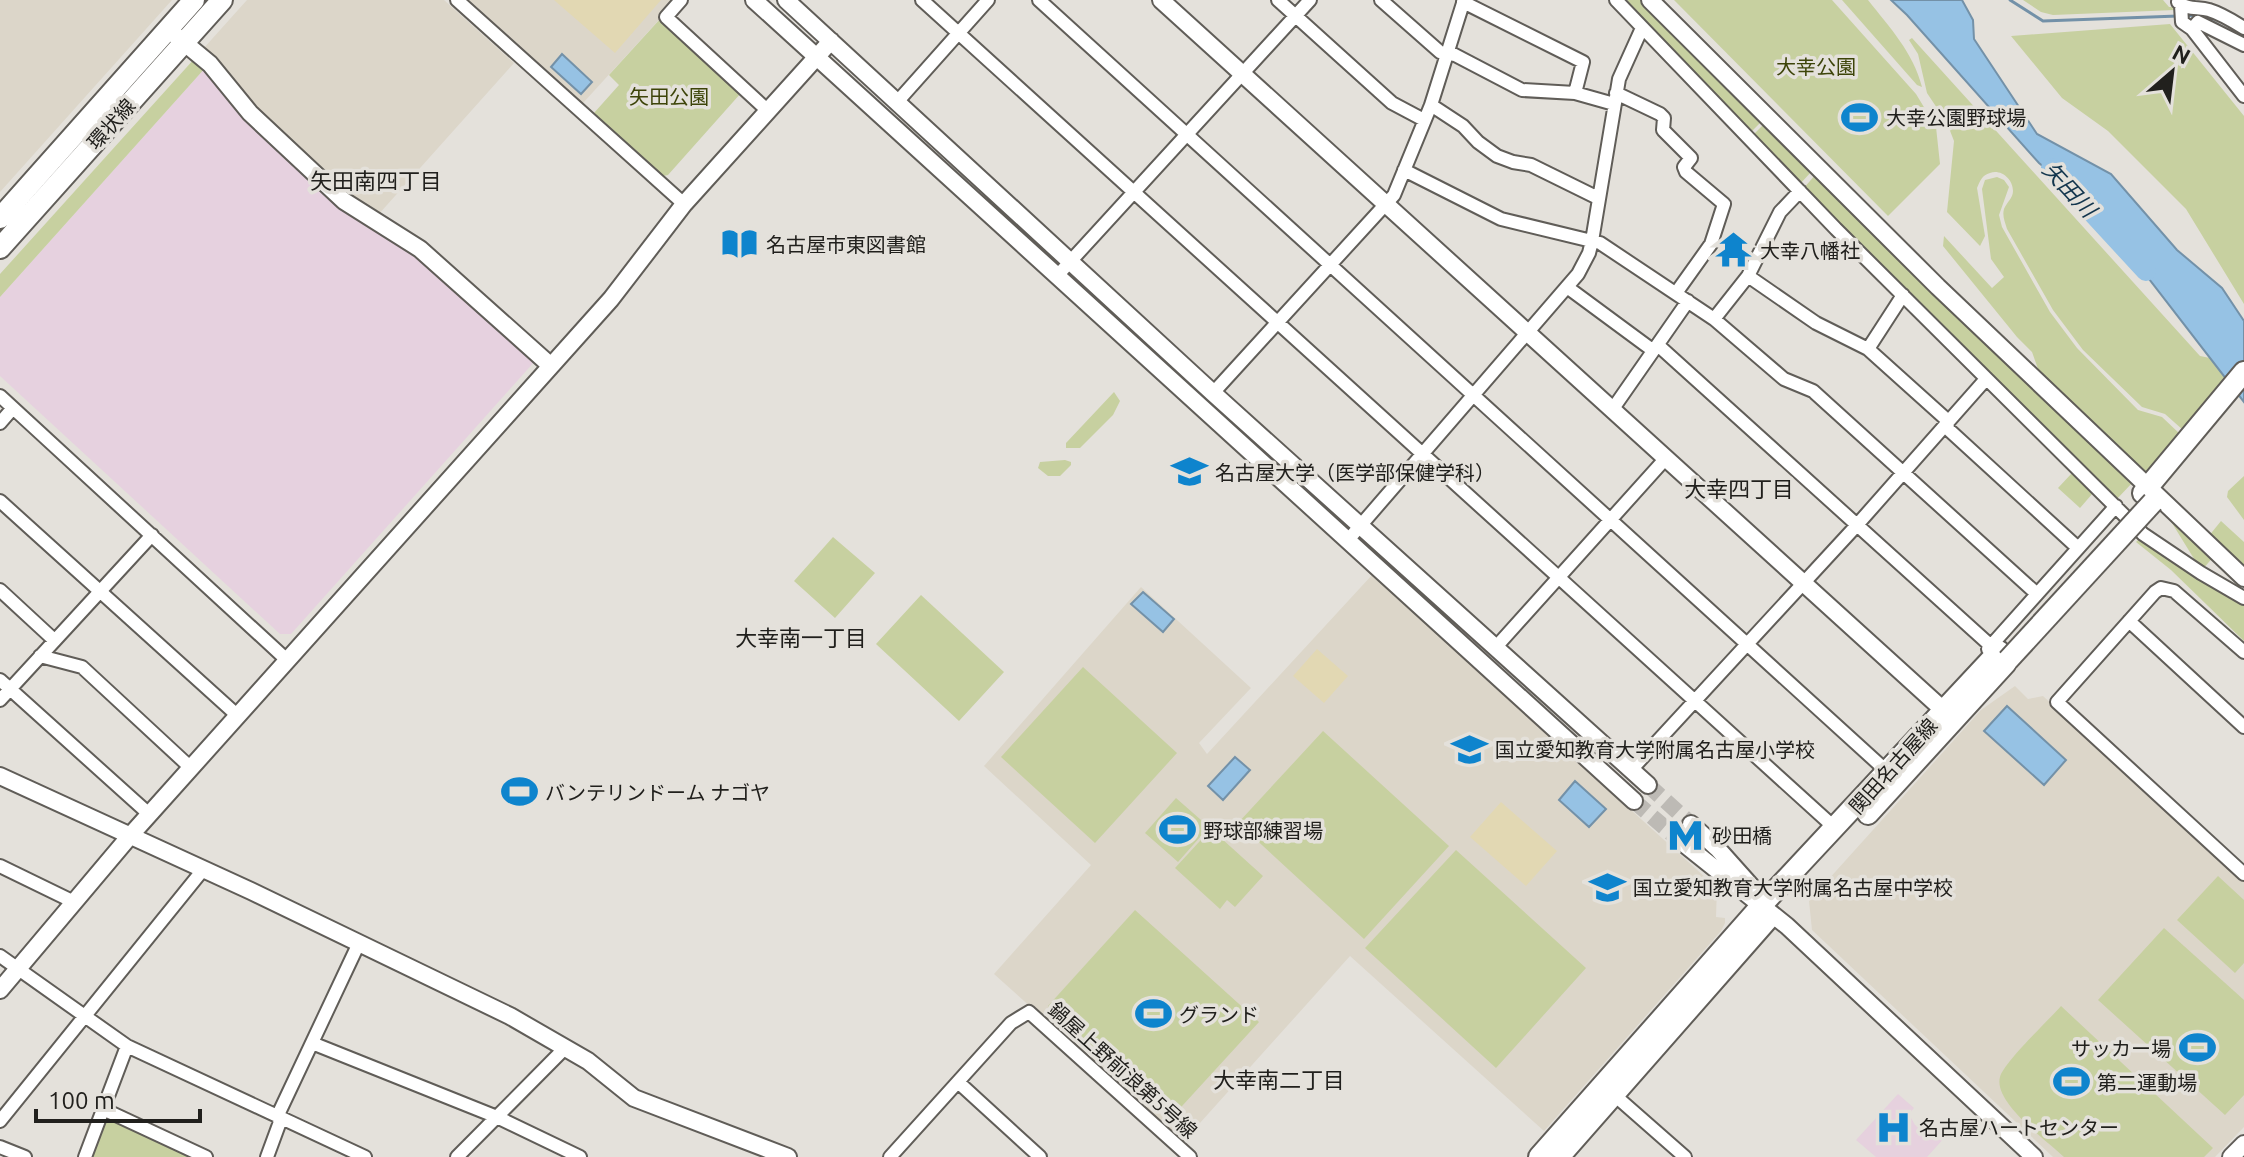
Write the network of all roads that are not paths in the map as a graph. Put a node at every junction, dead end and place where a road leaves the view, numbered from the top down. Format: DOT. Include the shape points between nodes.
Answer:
graph roads {
  1 [pos="194,0"];
  2 [pos="222,0"];
  3 [pos="457,0"];
  4 [pos="681,0"];
  5 [pos="754,0"];
  6 [pos="786,0"];
  7 [pos="922,0"];
  8 [pos="988,0"];
  9 [pos="1039,0"];
  10 [pos="1161,0"];
  11 [pos="1278,0"];
  12 [pos="1310,0"];
  13 [pos="1381,0"];
  14 [pos="1616,0"];
  15 [pos="1624,0"];
  16 [pos="1650,0"];
  17 [pos="1464,1"];
  18 [pos="2178,3"];
  19 [pos="1295,15"];
  20 [pos="2187,25"];
  21 [pos="1642,28"];
  22 [pos="2244,28"];
  23 [pos="167,29"];
  24 [pos="959,33"];
  25 [pos="831,41"];
  26 [pos="184,42"];
  27 [pos="2244,45"];
  28 [pos="1447,54"];
  29 [pos="815,57"];
  30 [pos="1242,74"];
  31 [pos="1575,93"];
  32 [pos="2244,96"];
  33 [pos="1615,99"];
  34 [pos="898,101"];
  35 [pos="1431,105"];
  36 [pos="767,110"];
  37 [pos="1424,120"];
  38 [pos="1187,135"];
  39 [pos="1404,170"];
  40 [pos="1800,191"];
  41 [pos="1135,193"];
  42 [pos="1598,198"];
  43 [pos="684,204"];
  44 [pos="1387,205"];
  45 [pos="0,218"];
  46 [pos="1592,241"];
  47 [pos="0,248"];
  48 [pos="1071,261"];
  49 [pos="1332,266"];
  50 [pos="1057,276"];
  51 [pos="1748,276"];
  52 [pos="1567,287"];
  53 [pos="1676,293"];
  54 [pos="1903,295"];
  55 [pos="1688,301"];
  56 [pos="1714,319"];
  57 [pos="1279,323"];
  58 [pos="1528,333"];
  59 [pos="1657,348"];
  60 [pos="1868,349"];
  61 [pos="551,366"];
  62 [pos="2244,372"];
  63 [pos="1986,379"];
  64 [pos="1213,393"];
  65 [pos="2244,393"];
  66 [pos="1474,395"];
  67 [pos="0,396"];
  68 [pos="13,408"];
  69 [pos="1612,410"];
  70 [pos="0,423"];
  71 [pos="1947,425"];
  72 [pos="1422,454"];
  73 [pos="1666,458"];
  74 [pos="1903,474"];
  75 [pos="2152,492"];
  76 [pos="0,501"];
  77 [pos="2116,506"];
  78 [pos="1611,519"];
  79 [pos="1361,524"];
  80 [pos="1857,525"];
  81 [pos="152,535"];
  82 [pos="1348,540"];
  83 [pos="2078,548"];
  84 [pos="1559,577"];
  85 [pos="2244,578"];
  86 [pos="1803,582"];
  87 [pos="0,590"];
  88 [pos="99,590"];
  89 [pos="2037,594"];
  90 [pos="2244,598"];
  91 [pos="2129,621"];
  92 [pos="53,639"];
  93 [pos="1747,644"];
  94 [pos="1496,647"];
  95 [pos="1999,652"];
  96 [pos="2244,652"];
  97 [pos="40,656"];
  98 [pos="288,661"];
  99 [pos="5,684"];
  100 [pos="0,700"];
  101 [pos="1696,701"];
  102 [pos="1944,711"];
  103 [pos="238,716"];
  104 [pos="2244,727"];
  105 [pos="191,768"];
  106 [pos="1631,770"];
  107 [pos="0,776"];
  108 [pos="1893,777"];
  109 [pos="1648,785"];
  110 [pos="1634,801"];
  111 [pos="149,814"];
  112 [pos="1691,824"];
  113 [pos="1835,828"];
  114 [pos="129,837"];
  115 [pos="1678,839"];
  116 [pos="0,866"];
  117 [pos="202,871"];
  118 [pos="2244,874"];
  119 [pos="74,902"];
  120 [pos="1772,912"];
  121 [pos="359,943"];
  122 [pos="0,956"];
  123 [pos="19,967"];
  124 [pos="0,990"];
  125 [pos="85,1016"];
  126 [pos="312,1043"];
  127 [pos="127,1046"];
  128 [pos="565,1048"];
  129 [pos="958,1082"];
  130 [pos="1608,1090"];
  131 [pos="103,1109"];
  132 [pos="497,1117"];
  133 [pos="279,1118"];
  134 [pos="0,1121"];
  135 [pos="2244,1144"];
  136 [pos="0,1147"];
  137 [pos="1187,1156"];
  138 [pos="25,1157"];
  139 [pos="85,1157"];
  140 [pos="206,1157"];
  141 [pos="267,1157"];
  142 [pos="365,1157"];
  143 [pos="457,1157"];
  144 [pos="580,1157"];
  145 [pos="788,1157"];
  146 [pos="890,1157"];
  147 [pos="1040,1157"];
  148 [pos="1539,1157"];
  149 [pos="1559,1157"];
  150 [pos="1685,1157"];
  151 [pos="2034,1157"];
  152 [pos="2231,1157"];
  1 -- 23 [label="main road, 環状線"];
  2 -- 26 [label="main road, 環状線"];
  3 -- 43 [label="street"];
  4 -- 36 [label="street" via="666,17"];
  5 -- 29 [label="street"];
  6 -- 25 [label="street"];
  7 -- 24 [label="street"];
  8 -- 24 [label="street"];
  9 -- 38 [label="street"];
  10 -- 30 [label="street"];
  11 -- 19 [label="street"];
  12 -- 19 [label="street"];
  13 -- 28 [label="street"];
  14 -- 21 [label="street"];
  15 -- 21 [label="street"];
  16 -- 75 [label="street"];
  17 -- 28 [label="street"];
  17 -- 31 [label="street" via="1583,62"];
  18 -- 20 [label="street"];
  18 -- 22 [label="street" via="2213,11"];
  19 -- 30 [label="street"];
  19 -- 37 [label="street" via="1392,103"];
  20 -- 27 [label="street" via="2198,22"];
  20 -- 32 [label="street"];
  21 -- 33 [label="street"];
  21 -- 40 [label="street"];
  23 -- 26 [label="street"];
  23 -- 45 [label="main road, 環状線"];
  24 -- 34 [label="street"];
  24 -- 41 [label="street"];
  25 -- 29 [label="street"];
  25 -- 34 [label="street"];
  26 -- 47 [label="main road, 環状線"];
  26 -- 61 [label="street" via="344,201 429,256"];
  28 -- 31 [label="street" via="1522,90"];
  28 -- 35 [label="street"];
  29 -- 36 [label="street"];
  29 -- 50 [label="street"];
  30 -- 38 [label="street"];
  30 -- 44 [label="street"];
  31 -- 33 [label="street"];
  33 -- 42 [label="street"];
  33 -- 53 [label="street" via="1660,114 1663,130 1691,158 1686,172 1724,204 1711,244"];
  34 -- 48 [label="street"];
  35 -- 37 [label="street"];
  35 -- 42 [label="street" via="1497,156 1544,171"];
  36 -- 43 [label="street"];
  37 -- 39 [label="street"];
  38 -- 41 [label="street"];
  38 -- 49 [label="street"];
  39 -- 44 [label="street"];
  39 -- 46 [label="street" via="1501,219"];
  40 -- 51 [label="street" via="1780,212"];
  40 -- 54 [label="street"];
  41 -- 48 [label="street"];
  41 -- 57 [label="street"];
  42 -- 46 [label="street"];
  43 -- 61 [label="street"];
  44 -- 49 [label="street"];
  44 -- 58 [label="street"];
  46 -- 52 [label="street"];
  46 -- 53 [label="street"];
  48 -- 50 [label="street"];
  48 -- 64 [label="street"];
  49 -- 57 [label="street"];
  49 -- 66 [label="street"];
  50 -- 82 [label="street"];
  51 -- 56 [label="street"];
  51 -- 60 [label="street" via="1816,323"];
  52 -- 58 [label="street"];
  52 -- 59 [label="street" via="1651,349"];
  53 -- 55 [label="street"];
  54 -- 60 [label="street"];
  54 -- 63 [label="street"];
  55 -- 56 [label="street"];
  55 -- 59 [label="street"];
  56 -- 74 [label="street" via="1784,379 1813,391"];
  57 -- 64 [label="street"];
  57 -- 72 [label="street"];
  58 -- 66 [label="street"];
  58 -- 69 [label="street"];
  59 -- 69 [label="street"];
  59 -- 80 [label="street"];
  60 -- 71 [label="street"];
  61 -- 98 [label="street"];
  62 -- 75 [label="main road, 関田名古屋線"];
  63 -- 71 [label="street"];
  63 -- 77 [label="street"];
  64 -- 79 [label="street"];
  65 -- 75 [label="main road, 関田名古屋線"];
  66 -- 72 [label="street"];
  66 -- 78 [label="street"];
  67 -- 68 [label="street"];
  68 -- 70 [label="street"];
  68 -- 81 [label="street"];
  69 -- 73 [label="street"];
  71 -- 74 [label="street"];
  71 -- 83 [label="street"];
  72 -- 79 [label="street"];
  72 -- 84 [label="street"];
  73 -- 78 [label="street"];
  73 -- 86 [label="street"];
  74 -- 80 [label="street"];
  74 -- 89 [label="street"];
  75 -- 85 [label="street"];
  75 -- 95 [label="main road, 関田名古屋線, bridge"];
  76 -- 88 [label="street"];
  77 -- 83 [label="street"];
  77 -- 90 [label="street" via="2143,534"];
  78 -- 84 [label="street"];
  78 -- 93 [label="street"];
  79 -- 82 [label="street"];
  79 -- 94 [label="street"];
  80 -- 86 [label="street"];
  80 -- 95 [label="street"];
  81 -- 88 [label="street"];
  81 -- 98 [label="street"];
  82 -- 110 [label="street"];
  83 -- 89 [label="street"];
  84 -- 94 [label="street"];
  84 -- 101 [label="street"];
  86 -- 93 [label="street"];
  86 -- 102 [label="street"];
  87 -- 92 [label="street"];
  88 -- 92 [label="street"];
  88 -- 103 [label="street"];
  89 -- 95 [label="street"];
  91 -- 96 [label="street" via="2155,592 2169,588"];
  91 -- 104 [label="street"];
  91 -- 118 [label="street" via="2057,702"];
  92 -- 97 [label="street"];
  93 -- 101 [label="street"];
  93 -- 108 [label="street"];
  94 -- 106 [label="street"];
  95 -- 102 [label="main road, 関田名古屋線"];
  97 -- 99 [label="street"];
  97 -- 105 [label="street" via="82,667"];
  98 -- 103 [label="street"];
  99 -- 100 [label="street"];
  99 -- 111 [label="street"];
  101 -- 106 [label="street"];
  101 -- 113 [label="street"];
  102 -- 108 [label="main road, 関田名古屋線"];
  103 -- 105 [label="street"];
  105 -- 111 [label="street"];
  106 -- 109 [label="street"];
  107 -- 114 [label="street"];
  108 -- 113 [label="main road, 関田名古屋線"];
  108 -- 120 [label="main road, 関田名古屋線"];
  111 -- 114 [label="street"];
  112 -- 120 [label="street"];
  113 -- 120 [label="main road, 関田名古屋線"];
  114 -- 117 [label="street"];
  114 -- 119 [label="street"];
  115 -- 120 [label="street"];
  116 -- 119 [label="street"];
  117 -- 121 [label="street"];
  117 -- 125 [label="street"];
  119 -- 123 [label="street"];
  120 -- 130 [label="main road, 関田名古屋線"];
  120 -- 151 [label="street"];
  121 -- 126 [label="street"];
  121 -- 128 [label="street"];
  122 -- 123 [label="street"];
  123 -- 124 [label="street"];
  123 -- 125 [label="street"];
  125 -- 127 [label="street"];
  125 -- 134 [label="street"];
  126 -- 132 [label="street"];
  126 -- 133 [label="street"];
  127 -- 131 [label="street"];
  127 -- 133 [label="street"];
  128 -- 132 [label="street"];
  128 -- 145 [label="street" via="634,1098"];
  129 -- 137 [label="street, 鍋屋上野前浪第5号線" via="1011,1023 1029,1012"];
  129 -- 146 [label="street"];
  129 -- 147 [label="street"];
  130 -- 148 [label="main road, 関田名古屋線"];
  130 -- 149 [label="main road, 関田名古屋線"];
  130 -- 150 [label="street"];
  131 -- 139 [label="street"];
  131 -- 140 [label="street"];
  132 -- 143 [label="street"];
  132 -- 144 [label="street"];
  133 -- 141 [label="street"];
  133 -- 142 [label="street"];
  135 -- 152 [label="street"];
  136 -- 138 [label="street"];
}
